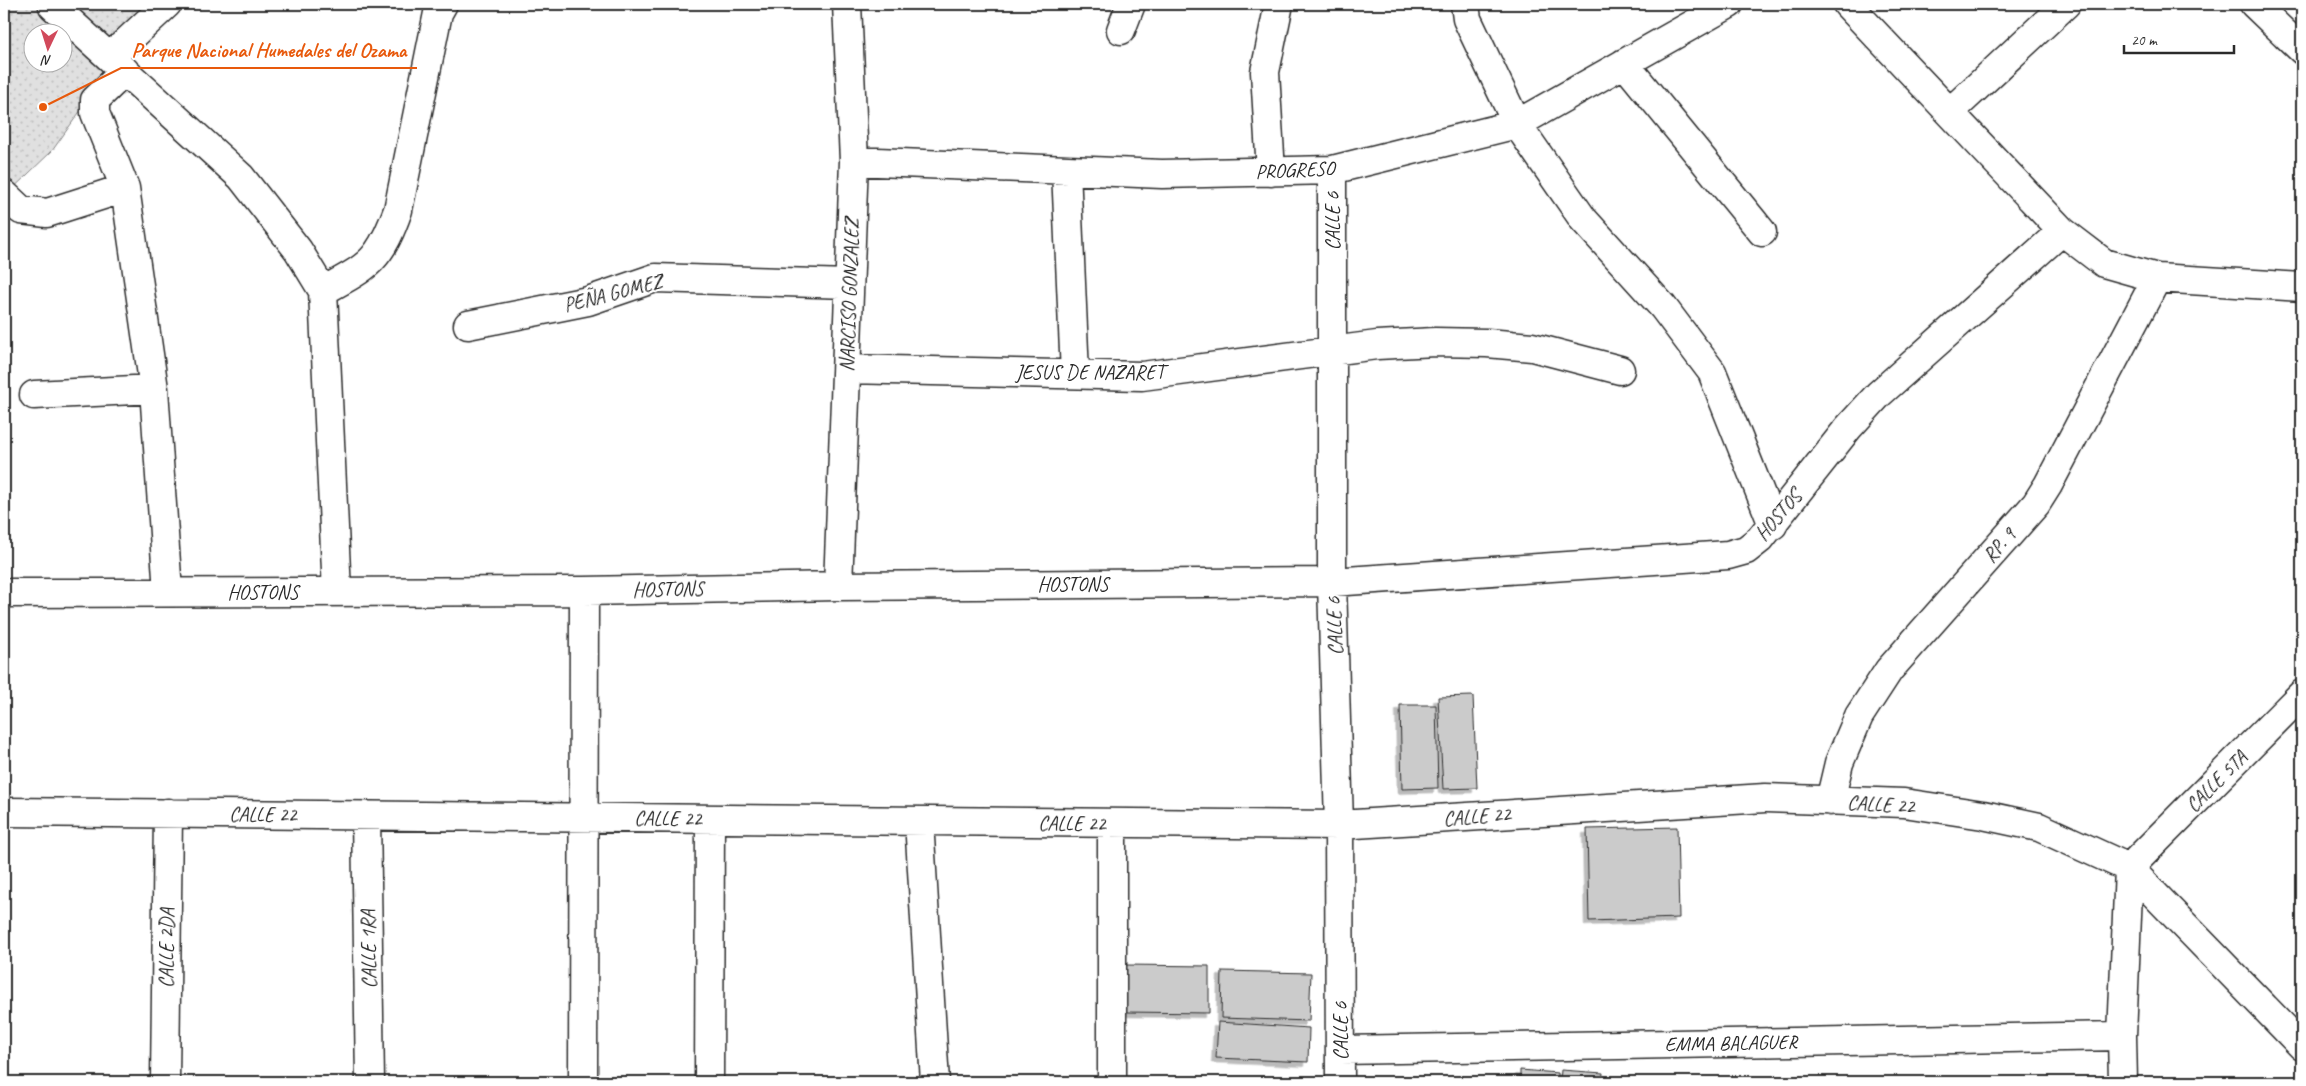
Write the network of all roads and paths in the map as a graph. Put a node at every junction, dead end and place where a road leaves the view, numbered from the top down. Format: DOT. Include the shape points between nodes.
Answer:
graph roads {
  1 [pos="167,4"];
  2 [pos="847,4"];
  3 [pos="1131,4"];
  4 [pos="1280,4"];
  5 [pos="1465,4"];
  6 [pos="1729,4"];
  7 [pos="1847,4"];
  8 [pos="2066,4"];
  9 [pos="2254,4"];
  10 [pos="54,6"];
  11 [pos="434,7"];
  12 [pos="1121,30"];
  13 [pos="2302,50"];
  14 [pos="1624,62"];
  15 [pos="118,64"];
  16 [pos="1950,112"];
  17 [pos="1517,124"];
  18 [pos="854,161"];
  19 [pos="1066,170"];
  20 [pos="1332,170"];
  21 [pos="1271,172"];
  22 [pos="125,188"];
  23 [pos="4,194"];
  24 [pos="2062,231"];
  25 [pos="1762,232"];
  26 [pos="2157,278"];
  27 [pos="849,284"];
  28 [pos="2302,287"];
  29 [pos="323,291"];
  30 [pos="468,325"];
  31 [pos="1331,351"];
  32 [pos="847,369"];
  33 [pos="1620,370"];
  34 [pos="1075,374"];
  35 [pos="154,389"];
  36 [pos="34,395"];
  37 [pos="1773,525"];
  38 [pos="1332,582"];
  39 [pos="838,586"];
  40 [pos="584,591"];
  41 [pos="168,592"];
  42 [pos="337,592"];
  43 [pos="4,593"];
  44 [pos="2300,700"];
  45 [pos="1830,801"];
  46 [pos="4,812"];
  47 [pos="168,813"];
  48 [pos="366,816"];
  49 [pos="585,817"];
  50 [pos="710,819"];
  51 [pos="919,821"];
  52 [pos="1112,823"];
  53 [pos="1339,825"];
  54 [pos="2129,868"];
  55 [pos="2122,1036"];
  56 [pos="2302,1046"];
  57 [pos="1341,1050"];
  58 [pos="165,1082"];
  59 [pos="370,1082"];
  60 [pos="583,1082"];
  61 [pos="709,1082"];
  62 [pos="935,1082"];
  63 [pos="1112,1082"];
  64 [pos="1340,1082"];
  65 [pos="2123,1082"];
  1 -- 15 [label="street"];
  2 -- 18 [label="street, NARCISO GONZALEZ"];
  3 -- 12 [label="street"];
  4 -- 21 [label="street" via="1265,72"];
  5 -- 17 [label="street" via="1468,19"];
  6 -- 14 [label="street, PROGRESO"];
  7 -- 16 [label="street"];
  8 -- 16 [label="street"];
  9 -- 13 [label="street"];
  10 -- 15 [label="street"];
  11 -- 29 [label="street" via="398,210 388,239 374,258"];
  14 -- 17 [label="street, PROGRESO"];
  14 -- 25 [label="street"];
  15 -- 22 [label="street" via="95,100 95,113"];
  15 -- 29 [label="street" via="242,177 298,250"];
  16 -- 24 [label="street"];
  17 -- 20 [label="street, PROGRESO"];
  17 -- 37 [label="street" via="1583,218 1663,307 1712,372"];
  18 -- 19 [label="street, PROGRESO"];
  18 -- 27 [label="street, NARCISO GONZALEZ"];
  19 -- 21 [label="street, PROGRESO" via="1162,174"];
  19 -- 34 [label="street"];
  20 -- 21 [label="street, PROGRESO"];
  20 -- 31 [label="street, CALLE 6"];
  22 -- 23 [label="street" via="47,213 21,210"];
  22 -- 35 [label="street"];
  24 -- 26 [label="street" via="2104,263"];
  24 -- 37 [label="street, HOSTOS" via="1879,394 1848,428"];
  26 -- 28 [label="street"];
  26 -- 45 [label="street, RP. 9" via="2036,504 1889,670 1859,716 1839,763"];
  27 -- 30 [label="street, PEÑA GOMEZ" via="655,278 588,300"];
  27 -- 32 [label="street, NARCISO GONZALEZ"];
  29 -- 42 [label="street"];
  31 -- 33 [label="street, JESUS DE NAZARET" via="1435,342 1487,343 1532,347"];
  31 -- 34 [label="street, JESUS DE NAZARET" via="1142,376"];
  31 -- 38 [label="street, CALLE 6"];
  32 -- 34 [label="street, JESUS DE NAZARET"];
  32 -- 39 [label="street, NARCISO GONZALEZ"];
  35 -- 36 [label="street"];
  35 -- 41 [label="street"];
  37 -- 38 [label="street, HOSTOS" via="1746,550 1728,555"];
  38 -- 39 [label="street, HOSTONS"];
  38 -- 53 [label="street, CALLE 6"];
  39 -- 40 [label="street, HOSTONS"];
  40 -- 42 [label="street, HOSTONS"];
  40 -- 49 [label="street"];
  41 -- 42 [label="street, HOSTONS"];
  41 -- 43 [label="street, HOSTONS"];
  44 -- 54 [label="street, CALLE 5TA"];
  45 -- 53 [label="street, CALLE 22" via="1764,798"];
  45 -- 54 [label="street, CALLE 22" via="1904,803 2039,827"];
  46 -- 47 [label="street, CALLE 22"];
  47 -- 48 [label="street, CALLE 22"];
  47 -- 58 [label="street, CALLE 2DA"];
  48 -- 49 [label="street, CALLE 22"];
  48 -- 59 [label="street, CALLE 1RA"];
  49 -- 50 [label="street, CALLE 22"];
  49 -- 60 [label="street"];
  50 -- 51 [label="street, CALLE 22"];
  50 -- 61 [label="street"];
  51 -- 52 [label="street, CALLE 22"];
  51 -- 62 [label="street"];
  52 -- 53 [label="street, CALLE 22"];
  52 -- 63 [label="street"];
  53 -- 57 [label="street, CALLE 6"];
  54 -- 55 [label="street"];
  54 -- 56 [label="street"];
  55 -- 57 [label="street, EMMA BALAGUER"];
  55 -- 65 [label="street"];
  57 -- 64 [label="street, CALLE 6"];
}
